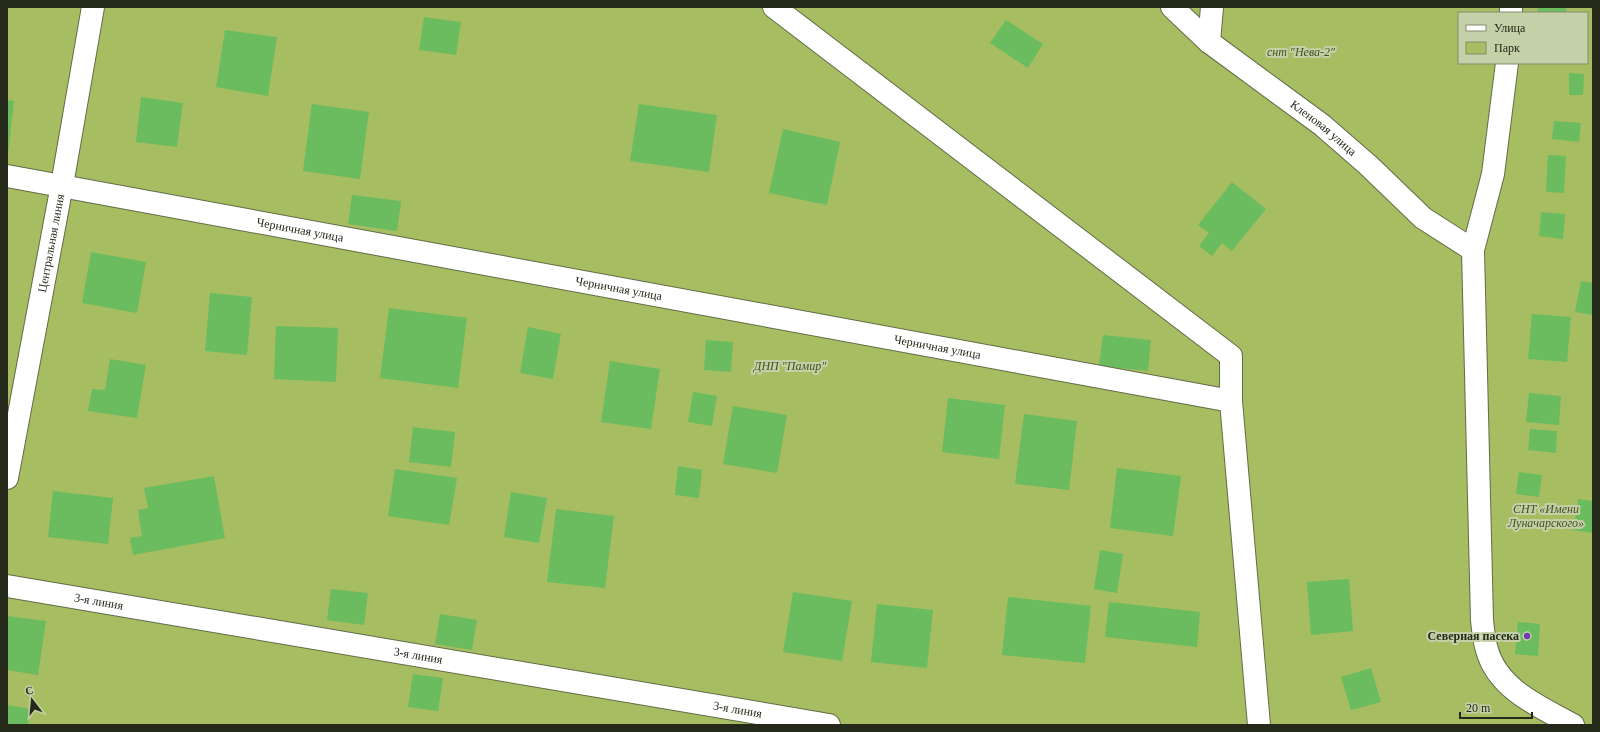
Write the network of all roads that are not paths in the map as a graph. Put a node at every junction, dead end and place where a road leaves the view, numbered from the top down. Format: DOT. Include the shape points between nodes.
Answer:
graph roads {
  1 [pos="93,7"];
  2 [pos="774,7"];
  3 [pos="1172,7"];
  4 [pos="1212,7"];
  5 [pos="1209,42"];
  6 [pos="1507,64"];
  7 [pos="7,176"];
  8 [pos="62,185"];
  9 [pos="1472,250"];
  10 [pos="1231,401"];
  11 [pos="7,478"];
  12 [pos="7,586"];
  13 [pos="829,725"];
  14 [pos="1259,725"];
  15 [pos="1573,725"];
  1 -- 8 [label="street, Центральная линия"];
  2 -- 10 [label="street" via="1231,356"];
  3 -- 5 [label="street, Кленовая улица"];
  4 -- 5 [label="street"];
  5 -- 9 [label="street, Кленовая улица" via="1322,125 1421,216"];
  6 -- 9 [label="street" via="1493,174"];
  7 -- 8 [label="street, Черничная улица"];
  8 -- 10 [label="street, Черничная улица"];
  8 -- 11 [label="street, Центральная линия"];
  9 -- 15 [label="street" via="1482,620 1487,651 1498,673 1516,693"];
  10 -- 14 [label="street"];
  12 -- 13 [label="street, 3-я линия"];
}
